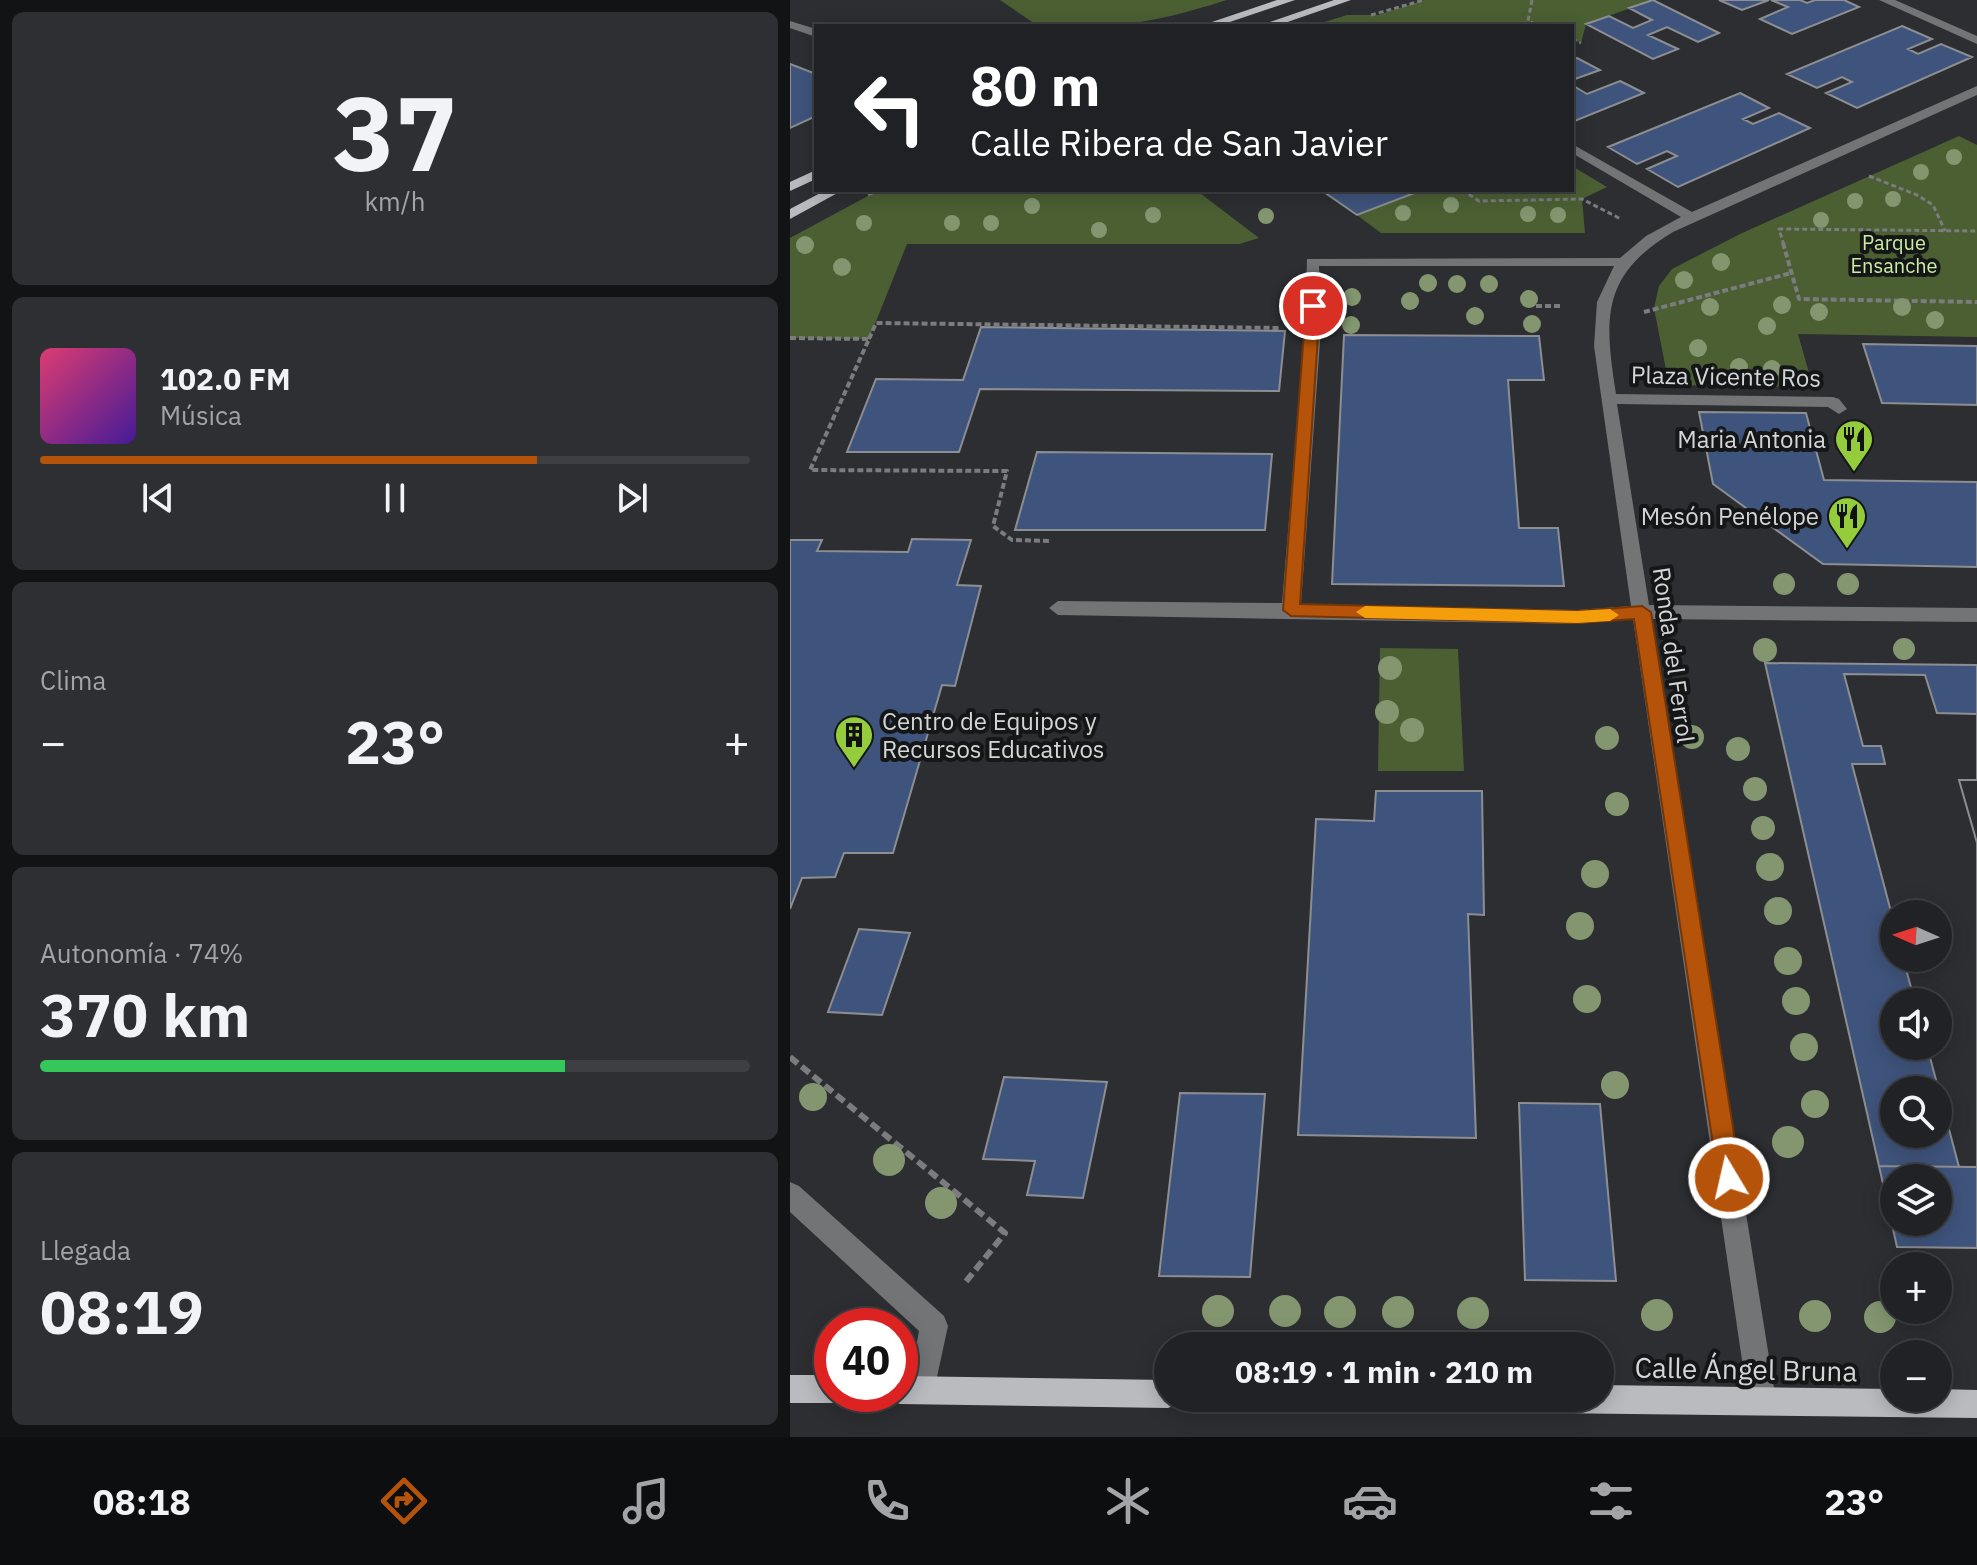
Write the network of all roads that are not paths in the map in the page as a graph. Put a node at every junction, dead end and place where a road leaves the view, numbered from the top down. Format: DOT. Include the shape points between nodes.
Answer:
graph roads {
  1 [pos="1289,0"];
  2 [pos="1345,0"];
  3 [pos="1885,0"];
  4 [pos="790,24"];
  5 [pos="1212,24"];
  6 [pos="1270,24"];
  7 [pos="814,32"];
  8 [pos="1977,40"];
  9 [pos="1977,90"];
  10 [pos="1574,149"];
  11 [pos="814,175"];
  12 [pos="790,186"];
  13 [pos="832,192"];
  14 [pos="790,215"];
  15 [pos="1693,218"];
  16 [pos="1624,262"];
  17 [pos="1609,399"];
  18 [pos="1839,409"];
  19 [pos="1058,608"];
  20 [pos="1291,610"];
  21 [pos="1642,612"];
  22 [pos="1977,615"];
  23 [pos="790,1195"];
  24 [pos="914,1308"];
  25 [pos="918,1311"];
  26 [pos="918,1371"];
  27 [pos="790,1389"];
  28 [pos="814,1389"];
  29 [pos="918,1390"];
  30 [pos="1154,1394"];
  31 [pos="1614,1399"];
  32 [pos="1762,1401"];
  33 [pos="1977,1404"];
  1 -- 5 [label="main road"];
  2 -- 6 [label="main road"];
  3 -- 8 [label="street"];
  4 -- 7 [label="street"];
  9 -- 15 [label="street, Ronda del Ferrol"];
  10 -- 15 [label="street"];
  11 -- 12 [label="main road"];
  13 -- 14 [label="main road"];
  15 -- 16 [label="street, Ronda del Ferrol"];
  16 -- 17 [label="street, Ronda del Ferrol" via="1603,299 1601,340"];
  16 -- 20 [label="street" via="1312,262 1313,328"];
  17 -- 18 [label="street, Plaza Vicente Ros" via="1833,402"];
  17 -- 21 [label="street, Ronda del Ferrol"];
  19 -- 20 [label="street"];
  20 -- 21 [label="street" via="1577,617"];
  21 -- 22 [label="street"];
  21 -- 32 [label="street, Ronda del Ferrol"];
  23 -- 24 [label="street"];
  25 -- 26 [label="street" via="934,1326"];
  27 -- 28 [label="main road"];
  29 -- 30 [label="main road"];
  31 -- 32 [label="main road, Calle Ángel Bruna"];
  32 -- 33 [label="main road, Calle Ángel Bruna"];
}
